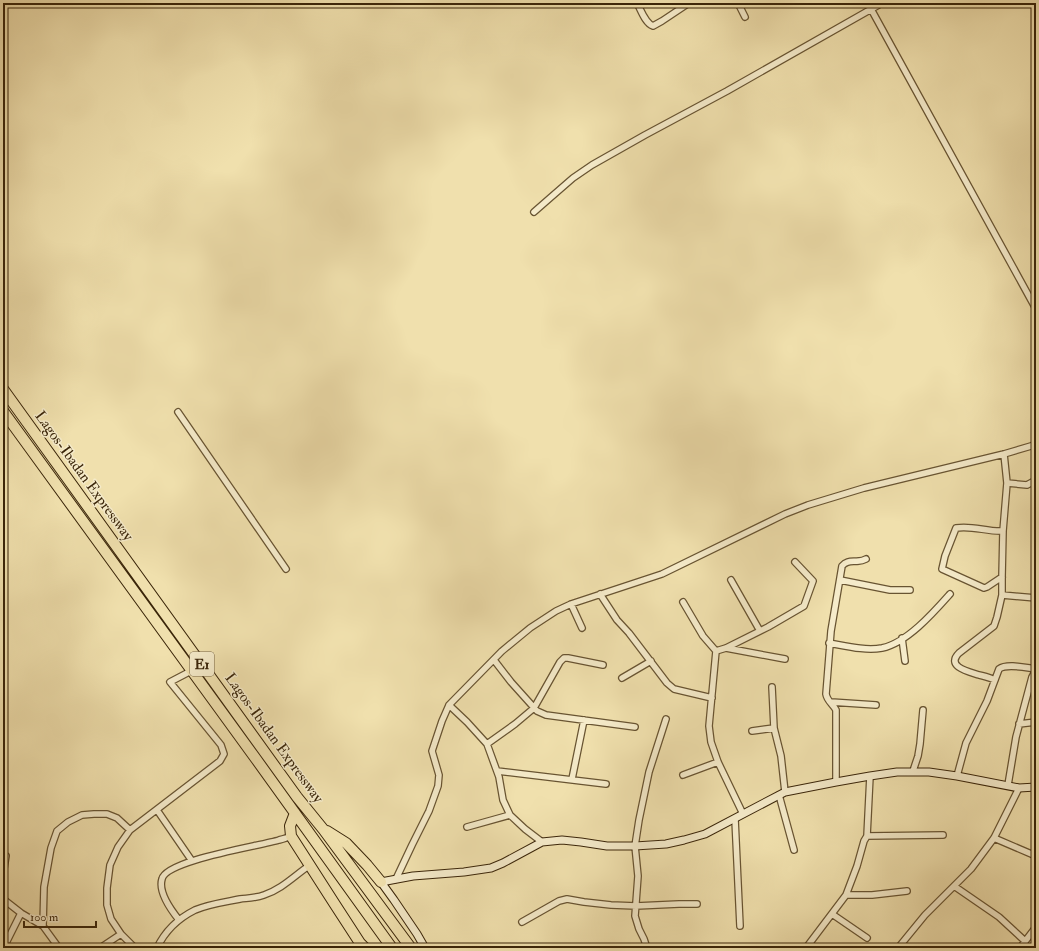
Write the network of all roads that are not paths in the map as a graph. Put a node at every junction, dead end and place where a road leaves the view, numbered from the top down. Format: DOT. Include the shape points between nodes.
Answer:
graph roads {
  1 [pos="637,3"];
  2 [pos="690,3"];
  3 [pos="738,3"];
  4 [pos="882,3"];
  5 [pos="871,9"];
  6 [pos="745,17"];
  7 [pos="534,212"];
  8 [pos="1036,309"];
  9 [pos="3,389"];
  10 [pos="3,411"];
  11 [pos="178,412"];
  12 [pos="1036,444"];
  13 [pos="1004,454"];
  14 [pos="1036,480"];
  15 [pos="1007,483"];
  16 [pos="1003,531"];
  17 [pos="866,559"];
  18 [pos="795,562"];
  19 [pos="286,569"];
  20 [pos="1002,577"];
  21 [pos="731,580"];
  22 [pos="840,580"];
  23 [pos="910,590"];
  24 [pos="600,594"];
  25 [pos="950,594"];
  26 [pos="1002,595"];
  27 [pos="1036,598"];
  28 [pos="683,602"];
  29 [pos="571,604"];
  30 [pos="582,628"];
  31 [pos="760,631"];
  32 [pos="902,638"];
  33 [pos="829,643"];
  34 [pos="726,648"];
  35 [pos="716,651"];
  36 [pos="785,659"];
  37 [pos="494,660"];
  38 [pos="651,661"];
  39 [pos="905,661"];
  40 [pos="603,665"];
  41 [pos="1036,670"];
  42 [pos="191,671"];
  43 [pos="622,678"];
  44 [pos="995,680"];
  45 [pos="772,687"];
  46 [pos="712,698"];
  47 [pos="831,702"];
  48 [pos="449,705"];
  49 [pos="876,705"];
  50 [pos="534,708"];
  51 [pos="923,710"];
  52 [pos="666,719"];
  53 [pos="584,720"];
  54 [pos="1036,722"];
  55 [pos="1019,724"];
  56 [pos="635,728"];
  57 [pos="774,728"];
  58 [pos="752,731"];
  59 [pos="487,744"];
  60 [pos="718,762"];
  61 [pos="497,771"];
  62 [pos="913,771"];
  63 [pos="683,775"];
  64 [pos="870,776"];
  65 [pos="957,776"];
  66 [pos="572,779"];
  67 [pos="836,782"];
  68 [pos="606,784"];
  69 [pos="1008,785"];
  70 [pos="1036,787"];
  71 [pos="1019,788"];
  72 [pos="782,794"];
  73 [pos="157,810"];
  74 [pos="295,813"];
  75 [pos="743,814"];
  76 [pos="510,815"];
  77 [pos="735,819"];
  78 [pos="467,827"];
  79 [pos="323,829"];
  80 [pos="130,830"];
  81 [pos="291,836"];
  82 [pos="867,836"];
  83 [pos="943,836"];
  84 [pos="994,838"];
  85 [pos="542,842"];
  86 [pos="635,846"];
  87 [pos="794,850"];
  88 [pos="6,856"];
  89 [pos="1036,856"];
  90 [pos="192,861"];
  91 [pos="310,865"];
  92 [pos="3,875"];
  93 [pos="396,878"];
  94 [pos="380,882"];
  95 [pos="954,886"];
  96 [pos="907,891"];
  97 [pos="846,895"];
  98 [pos="3,899"];
  99 [pos="697,904"];
  100 [pos="636,906"];
  101 [pos="21,913"];
  102 [pos="832,914"];
  103 [pos="178,920"];
  104 [pos="522,922"];
  105 [pos="43,926"];
  106 [pos="740,926"];
  107 [pos="1036,927"];
  108 [pos="120,934"];
  109 [pos="867,938"];
  110 [pos="1025,941"];
  111 [pos="4,947"];
  112 [pos="391,947"];
  113 [pos="59,948"];
  114 [pos="100,948"];
  115 [pos="135,948"];
  116 [pos="157,948"];
  117 [pos="365,948"];
  118 [pos="411,948"];
  119 [pos="425,948"];
  120 [pos="647,948"];
  121 [pos="806,948"];
  122 [pos="898,948"];
  123 [pos="1020,948"];
  1 -- 2 [label="street" via="647,21 653,26"];
  3 -- 6 [label="street"];
  4 -- 5 [label="street"];
  5 -- 7 [label="street" via="592,165"];
  5 -- 8 [label="street"];
  9 -- 79 [label="highway, Lagos-Ibadan Expressway / E1"];
  10 -- 42 [label="highway, Lagos-Ibadan Expressway / E1"];
  11 -- 19 [label="street"];
  12 -- 13 [label="street"];
  13 -- 15 [label="street"];
  13 -- 24 [label="street" via="864,488 808,505 771,520 662,574"];
  14 -- 15 [label="street" via="1027,484"];
  15 -- 16 [label="street"];
  16 -- 20 [label="street"];
  16 -- 20 [label="street" via="956,528 942,569 984,588"];
  17 -- 22 [label="street" via="845,563 842,566"];
  18 -- 31 [label="street" via="813,581 804,606"];
  20 -- 26 [label="street"];
  21 -- 31 [label="street"];
  22 -- 23 [label="street" via="890,590"];
  22 -- 33 [label="street"];
  24 -- 29 [label="street"];
  24 -- 38 [label="street" via="617,620"];
  25 -- 32 [label="street" via="926,620"];
  26 -- 27 [label="street"];
  26 -- 44 [label="street" via="994,626 959,653 954,660 961,669"];
  28 -- 35 [label="street" via="703,636"];
  29 -- 30 [label="street"];
  29 -- 37 [label="street" via="530,628"];
  31 -- 34 [label="street"];
  32 -- 33 [label="street" via="883,648 867,649"];
  32 -- 39 [label="street"];
  33 -- 47 [label="street" via="826,694"];
  34 -- 35 [label="street"];
  34 -- 36 [label="street"];
  35 -- 46 [label="street"];
  37 -- 48 [label="street"];
  37 -- 50 [label="street"];
  38 -- 43 [label="street"];
  38 -- 46 [label="street" via="666,683 674,689"];
  40 -- 50 [label="street" via="564,658"];
  41 -- 44 [label="street" via="1001,667"];
  41 -- 55 [label="street"];
  42 -- 73 [label="street" via="170,682 221,745 224,754 220,761"];
  42 -- 74 [label="highway, Lagos-Ibadan Expressway / E1"];
  44 -- 65 [label="street" via="966,743"];
  45 -- 57 [label="street"];
  46 -- 60 [label="street" via="709,726"];
  47 -- 49 [label="street"];
  47 -- 67 [label="street" via="836,710"];
  48 -- 59 [label="street"];
  48 -- 93 [label="street" via="432,751 439,775 438,786 430,811"];
  50 -- 53 [label="street" via="546,715"];
  50 -- 59 [label="street"];
  51 -- 62 [label="street" via="920,744"];
  52 -- 86 [label="street" via="649,772"];
  53 -- 56 [label="street"];
  53 -- 66 [label="street"];
  54 -- 55 [label="street"];
  55 -- 69 [label="street"];
  57 -- 58 [label="street"];
  57 -- 72 [label="street" via="781,756"];
  59 -- 61 [label="street"];
  60 -- 63 [label="street"];
  60 -- 75 [label="street"];
  61 -- 66 [label="street"];
  61 -- 76 [label="street" via="503,800"];
  62 -- 64 [label="street"];
  62 -- 65 [label="street"];
  64 -- 67 [label="street"];
  64 -- 82 [label="street"];
  65 -- 69 [label="street"];
  66 -- 68 [label="street"];
  67 -- 72 [label="street"];
  69 -- 71 [label="street"];
  70 -- 71 [label="street"];
  71 -- 84 [label="street"];
  72 -- 75 [label="street"];
  72 -- 87 [label="street"];
  73 -- 80 [label="street"];
  73 -- 90 [label="street"];
  74 -- 81 [label="highway" via="290,826"];
  74 -- 112 [label="highway, Lagos-Ibadan Expressway / E1"];
  75 -- 77 [label="street"];
  76 -- 78 [label="street"];
  76 -- 85 [label="street"];
  77 -- 86 [label="street" via="704,834 684,840"];
  77 -- 106 [label="street"];
  79 -- 94 [label="highway" via="346,843"];
  79 -- 118 [label="highway, Lagos-Ibadan Expressway / E1"];
  80 -- 105 [label="street" via="117,818 108,814 94,814 82,815 57,831 51,848 44,887"];
  80 -- 108 [label="street" via="110,864 107,888 107,905 111,919"];
  81 -- 90 [label="street"];
  81 -- 91 [label="highway"];
  82 -- 83 [label="street"];
  82 -- 97 [label="street"];
  84 -- 89 [label="street"];
  84 -- 95 [label="street"];
  85 -- 86 [label="street" via="562,840 607,846"];
  85 -- 93 [label="street" via="492,868"];
  86 -- 100 [label="street" via="638,876"];
  88 -- 92 [label="street"];
  90 -- 103 [label="street" via="163,874 161,880 162,892"];
  91 -- 103 [label="street" via="277,890 262,896 195,910"];
  91 -- 117 [label="highway"];
  93 -- 94 [label="street"];
  94 -- 119 [label="street"];
  95 -- 110 [label="street" via="999,917"];
  95 -- 122 [label="street" via="925,915"];
  96 -- 97 [label="street"];
  97 -- 102 [label="street"];
  98 -- 101 [label="street"];
  99 -- 100 [label="street"];
  100 -- 104 [label="street" via="584,902 567,898"];
  100 -- 120 [label="street" via="635,916"];
  101 -- 105 [label="street"];
  101 -- 111 [label="street"];
  102 -- 109 [label="street"];
  102 -- 121 [label="street"];
  103 -- 116 [label="street"];
  105 -- 113 [label="street"];
  107 -- 110 [label="street"];
  108 -- 114 [label="street"];
  108 -- 115 [label="street"];
  110 -- 123 [label="street"];
}
